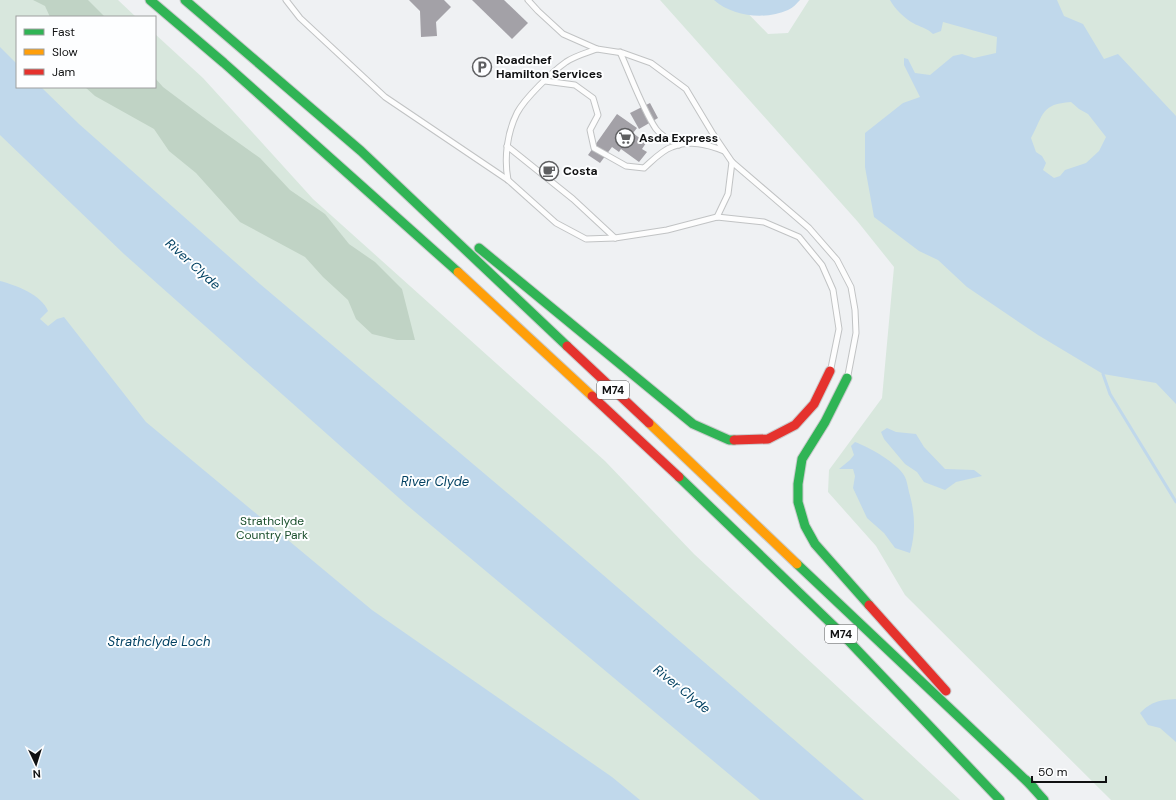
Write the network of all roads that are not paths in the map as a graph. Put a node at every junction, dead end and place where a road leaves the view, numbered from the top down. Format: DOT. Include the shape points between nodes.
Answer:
graph roads {
  1 [pos="150,0"];
  2 [pos="185,0"];
  3 [pos="286,0"];
  4 [pos="528,0"];
  5 [pos="597,49"];
  6 [pos="620,52"];
  7 [pos="545,81"];
  8 [pos="507,146"];
  9 [pos="679,146"];
  10 [pos="361,151"];
  11 [pos="725,152"];
  12 [pos="732,162"];
  13 [pos="508,180"];
  14 [pos="717,217"];
  15 [pos="615,238"];
  16 [pos="830,371"];
  17 [pos="847,378"];
  18 [pos="1034,788"];
  19 [pos="1000,800"];
  20 [pos="1044,800"];
  1 -- 19 [label="highway, M74" via="513,322 676,474 842,634"];
  2 -- 10 [label="highway, M74"];
  3 -- 13 [label="lane" via="300,18 385,97"];
  4 -- 5 [label="lane" via="563,34"];
  5 -- 6 [label="lane"];
  5 -- 7 [label="lane" via="580,54 565,63"];
  6 -- 9 [label="lane" via="656,129"];
  6 -- 11 [label="lane" via="651,63 686,89"];
  7 -- 8 [label="lane" via="517,114"];
  7 -- 9 [label="lane" via="575,85 593,98 598,115 590,130 594,148 626,166 644,168 671,147"];
  8 -- 13 [label="lane"];
  8 -- 15 [label="lane" via="573,199"];
  9 -- 11 [label="lane" via="705,144"];
  10 -- 16 [label="highway" via="693,424 729,440 768,439 795,425 814,404"];
  10 -- 18 [label="highway, M74"];
  11 -- 12 [label="lane"];
  12 -- 14 [label="lane" via="728,194"];
  12 -- 17 [label="lane" via="809,228 837,260 851,286 856,333"];
  13 -- 15 [label="lane" via="556,223 586,239"];
  14 -- 15 [label="lane" via="667,230"];
  14 -- 16 [label="lane" via="764,222 799,237 822,265 833,290 839,329"];
  17 -- 18 [label="highway" via="825,422 802,459 798,502 805,526 815,544"];
  18 -- 20 [label="highway, M74"];
}
